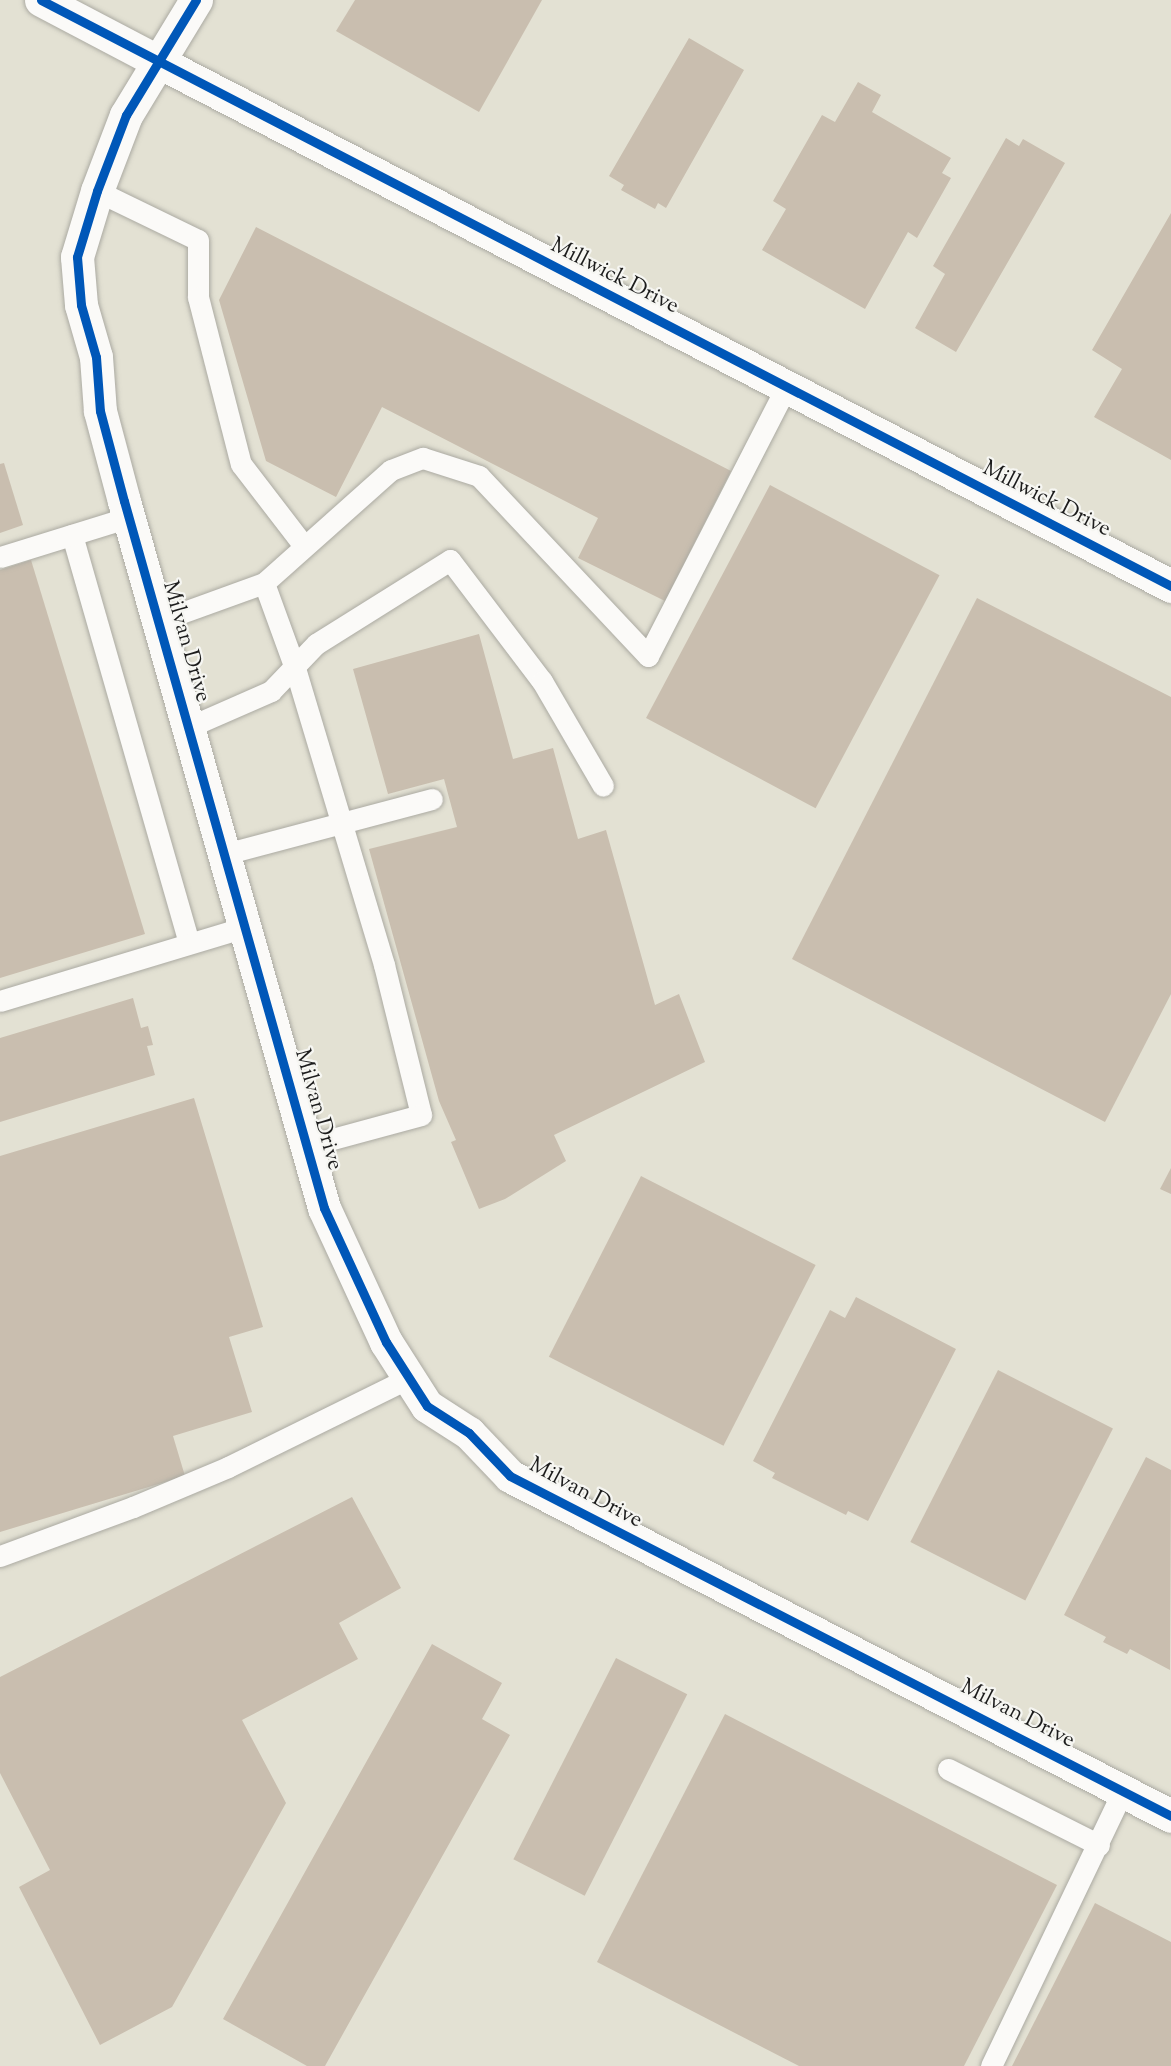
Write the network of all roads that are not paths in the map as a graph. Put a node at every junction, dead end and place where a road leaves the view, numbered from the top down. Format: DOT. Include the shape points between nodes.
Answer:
graph roads {
  1 [pos="41,0"];
  2 [pos="196,0"];
  3 [pos="159,62"];
  4 [pos="98,191"];
  5 [pos="786,388"];
  6 [pos="129,517"];
  7 [pos="72,535"];
  8 [pos="304,546"];
  9 [pos="0,557"];
  10 [pos="264,583"];
  11 [pos="1171,586"];
  12 [pos="159,621"];
  13 [pos="295,668"];
  14 [pos="189,727"];
  15 [pos="603,786"];
  16 [pos="432,799"];
  17 [pos="341,823"];
  18 [pos="225,855"];
  19 [pos="245,927"];
  20 [pos="189,943"];
  21 [pos="0,1001"];
  22 [pos="307,1146"];
  23 [pos="409,1378"];
  24 [pos="0,1556"];
  25 [pos="948,1769"];
  26 [pos="1123,1791"];
  27 [pos="1171,1816"];
  28 [pos="1099,1845"];
  29 [pos="991,2066"];
  1 -- 3 [label="street, Millwick Drive"];
  2 -- 3 [label="street, Milvan Drive"];
  3 -- 4 [label="street, Milvan Drive" via="126,115"];
  3 -- 5 [label="street, Millwick Drive"];
  4 -- 6 [label="street, Milvan Drive" via="77,257 81,304 96,357 100,411"];
  4 -- 8 [label="lane" via="198,240 198,297 242,464"];
  5 -- 8 [label="lane" via="648,657 480,476 423,459 391,470"];
  5 -- 11 [label="street, Millwick Drive"];
  6 -- 7 [label="lane"];
  6 -- 12 [label="street, Milvan Drive"];
  7 -- 9 [label="lane"];
  7 -- 20 [label="lane"];
  8 -- 10 [label="lane"];
  10 -- 12 [label="lane"];
  10 -- 13 [label="lane"];
  12 -- 14 [label="street, Milvan Drive"];
  13 -- 14 [label="lane" via="271,691"];
  13 -- 15 [label="lane" via="316,644 450,560 542,681"];
  13 -- 17 [label="lane"];
  14 -- 18 [label="street, Milvan Drive"];
  16 -- 17 [label="lane"];
  17 -- 18 [label="lane"];
  17 -- 22 [label="lane" via="384,965 421,1115"];
  18 -- 19 [label="street, Milvan Drive"];
  19 -- 20 [label="lane"];
  19 -- 22 [label="street, Milvan Drive"];
  20 -- 21 [label="lane"];
  22 -- 23 [label="street, Milvan Drive" via="324,1208 386,1342"];
  23 -- 24 [label="lane" via="228,1467"];
  23 -- 26 [label="street, Milvan Drive" via="427,1406 469,1433 510,1476"];
  25 -- 28 [label="lane"];
  26 -- 27 [label="street, Milvan Drive"];
  26 -- 28 [label="lane"];
  28 -- 29 [label="lane"];
}
